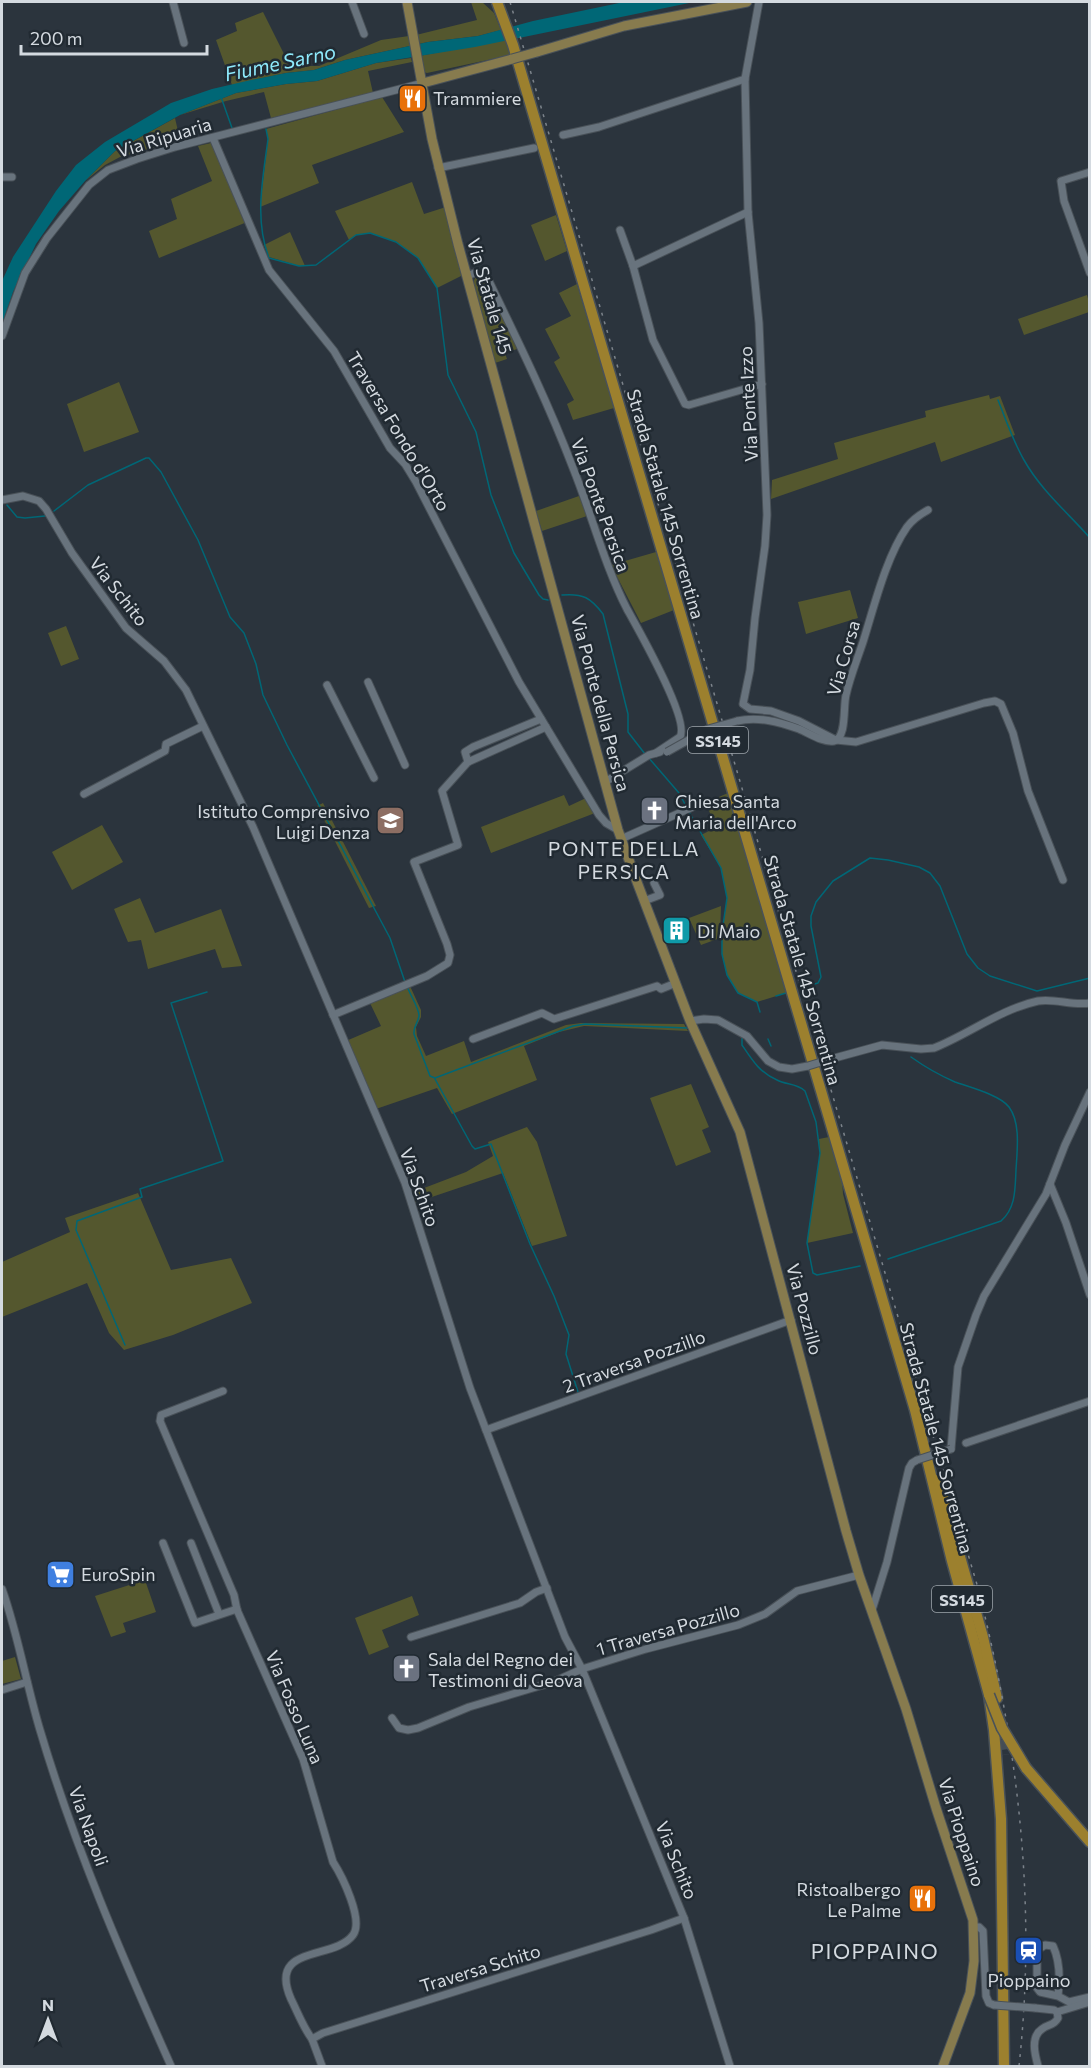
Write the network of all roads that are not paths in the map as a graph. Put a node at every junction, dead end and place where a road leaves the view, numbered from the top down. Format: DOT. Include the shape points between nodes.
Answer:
graph roads {
  1 [pos="173,2"];
  2 [pos="352,2"];
  3 [pos="407,2"];
  4 [pos="491,2"];
  5 [pos="497,2"];
  6 [pos="502,2"];
  7 [pos="747,2"];
  8 [pos="759,2"];
  9 [pos="505,20"];
  10 [pos="364,34"];
  11 [pos="184,42"];
  12 [pos="745,78"];
  13 [pos="423,83"];
  14 [pos="563,135"];
  15 [pos="213,138"];
  16 [pos="534,148"];
  17 [pos="438,168"];
  18 [pos="1089,172"];
  19 [pos="2,177"];
  20 [pos="12,177"];
  21 [pos="748,212"];
  22 [pos="620,230"];
  23 [pos="633,266"];
  24 [pos="1089,273"];
  25 [pos="467,276"];
  26 [pos="2,336"];
  27 [pos="762,384"];
  28 [pos="2,500"];
  29 [pos="928,510"];
  30 [pos="555,596"];
  31 [pos="368,682"];
  32 [pos="327,685"];
  33 [pos="541,719"];
  34 [pos="203,726"];
  35 [pos="546,728"];
  36 [pos="836,740"];
  37 [pos="650,755"];
  38 [pos="468,762"];
  39 [pos="405,765"];
  40 [pos="374,778"];
  41 [pos="605,782"];
  42 [pos="84,794"];
  43 [pos="695,806"];
  44 [pos="620,834"];
  45 [pos="1063,880"];
  46 [pos="654,883"];
  47 [pos="644,901"];
  48 [pos="676,983"];
  49 [pos="1089,1003"];
  50 [pos="333,1016"];
  51 [pos="690,1021"];
  52 [pos="473,1039"];
  53 [pos="1089,1092"];
  54 [pos="1050,1184"];
  55 [pos="1089,1295"];
  56 [pos="791,1320"];
  57 [pos="223,1391"];
  58 [pos="1089,1401"];
  59 [pos="486,1430"];
  60 [pos="921,1435"];
  61 [pos="966,1443"];
  62 [pos="163,1543"];
  63 [pos="190,1543"];
  64 [pos="859,1575"];
  65 [pos="547,1587"];
  66 [pos="2,1588"];
  67 [pos="237,1609"];
  68 [pos="872,1610"];
  69 [pos="219,1614"];
  70 [pos="411,1637"];
  71 [pos="582,1669"];
  72 [pos="27,1682"];
  73 [pos="2,1690"];
  74 [pos="993,1697"];
  75 [pos="392,1718"];
  76 [pos="1004,1755"];
  77 [pos="1089,1842"];
  78 [pos="684,1918"];
  79 [pos="974,1927"];
  80 [pos="1003,1940"];
  81 [pos="1058,1996"];
  82 [pos="1089,2000"];
  83 [pos="1057,2012"];
  84 [pos="312,2039"];
  85 [pos="171,2067"];
  86 [pos="322,2067"];
  87 [pos="730,2067"];
  88 [pos="943,2067"];
  89 [pos="1004,2067"];
  90 [pos="1038,2067"];
  1 -- 11 [label="street"];
  2 -- 10 [label="street"];
  3 -- 13 [label="main road, Via Statale 145"];
  4 -- 9 [label="highway"];
  5 -- 9 [label="highway, SS145"];
  6 -- 9 [label="highway"];
  7 -- 13 [label="main road, bridge" via="624,26"];
  8 -- 12 [label="street, Via Ponte Izzo"];
  9 -- 60 [label="highway, Strada Statale 145 Sorrentina / SS145"];
  12 -- 14 [label="street" via="599,127"];
  12 -- 21 [label="street, Via Ponte Izzo"];
  13 -- 15 [label="street, Via Ripuaria"];
  13 -- 17 [label="main road, Via Statale 145"];
  15 -- 26 [label="street, Via Ripuaria" via="137,159 108,170 89,185 25,273"];
  15 -- 33 [label="street, Traversa Fondo d'Orto" via="269,270 334,351 390,448 416,482"];
  16 -- 17 [label="street"];
  17 -- 25 [label="main road, Via Statale 145"];
  18 -- 24 [label="street" via="1061,181"];
  19 -- 20 [label="street"];
  21 -- 23 [label="street"];
  21 -- 27 [label="street, Via Ponte Izzo"];
  22 -- 23 [label="street"];
  23 -- 27 [label="street" via="653,340 685,404"];
  25 -- 30 [label="main road, Via Statale 145"];
  25 -- 37 [label="street, Via Ponte Persica" via="485,273 573,468 613,581 672,700 682,734"];
  27 -- 36 [label="street, Via Ponte Izzo" via="765,546 743,704 793,719"];
  28 -- 34 [label="street, Via Schito" via="23,496 39,501 126,628 164,661 186,690"];
  29 -- 36 [label="street, Via Corsa" via="906,528 894,552 852,674 843,730"];
  30 -- 41 [label="main road, Via Ponte della Persica"];
  31 -- 39 [label="street"];
  32 -- 40 [label="street"];
  33 -- 35 [label="street, Traversa Fondo d'Orto"];
  33 -- 38 [label="street" via="465,752"];
  34 -- 42 [label="street" via="165,744 165,751"];
  34 -- 50 [label="street, Via Schito" via="253,827"];
  35 -- 38 [label="street"];
  35 -- 44 [label="street, Traversa Fondo d'Orto" via="599,815"];
  36 -- 37 [label="street, bridge" via="753,719 708,729 667,752"];
  36 -- 45 [label="street" via="856,742 995,701 1001,705 1013,733 1028,791"];
  37 -- 41 [label="street"];
  38 -- 50 [label="street" via="442,791 458,845 414,862 447,944 448,963"];
  41 -- 44 [label="main road, Via Ponte della Persica"];
  43 -- 44 [label="street"];
  44 -- 47 [label="main road, Via Ponte della Persica"];
  46 -- 47 [label="street" via="660,895"];
  47 -- 48 [label="main road, Via Ponte della Persica"];
  48 -- 51 [label="main road, Via Ponte della Persica"];
  48 -- 52 [label="street" via="553,1019 543,1013"];
  49 -- 51 [label="street, bridge" via="1042,1000 934,1048 882,1045 792,1069 768,1061 747,1036 718,1020"];
  50 -- 59 [label="street, Via Schito" via="405,1183"];
  51 -- 56 [label="main road, Via Pozzillo" via="741,1132"];
  53 -- 54 [label="street"];
  54 -- 55 [label="street"];
  54 -- 68 [label="street, bridge" via="976,1315 958,1368 951,1449 917,1460 909,1468"];
  56 -- 59 [label="street, 2 Traversa Pozzillo"];
  56 -- 64 [label="main road, Via Pozzillo"];
  57 -- 67 [label="street, Via Fosso Luna" via="161,1415 160,1421"];
  58 -- 61 [label="street"];
  59 -- 65 [label="street, Via Schito"];
  60 -- 74 [label="highway, Strada Statale 145 Sorrentina / SS145" via="974,1645"];
  60 -- 74 [label="highway" via="935,1470 988,1653"];
  62 -- 69 [label="street" via="195,1623"];
  63 -- 69 [label="street"];
  64 -- 68 [label="main road, Via Pozzillo"];
  64 -- 71 [label="street, 1 Traversa Pozzillo" via="797,1591 765,1614 738,1625"];
  65 -- 70 [label="street" via="520,1603"];
  65 -- 71 [label="street, Via Schito" via="565,1637"];
  66 -- 72 [label="street, Via Napoli"];
  67 -- 69 [label="street"];
  67 -- 84 [label="street, Via Fosso Luna" via="303,1759 333,1862 342,1875 355,1913 357,1928 352,1937 293,1962 287,1972 287,1988"];
  68 -- 79 [label="main road, Via Pioppaino"];
  71 -- 75 [label="street" via="418,1728 399,1728"];
  71 -- 78 [label="street, Via Schito"];
  72 -- 73 [label="street"];
  72 -- 85 [label="street, Via Napoli" via="56,1779 112,1933"];
  74 -- 77 [label="highway, Strada Statale 145 Sorrentina / SS145, bridge" via="1002,1728 1026,1768"];
  74 -- 80 [label="highway, bridge" via="1000,1789"];
  76 -- 80 [label="highway" via="1009,1872"];
  78 -- 84 [label="street, Traversa Schito"];
  78 -- 87 [label="street, Via Schito"];
  79 -- 83 [label="street, bridge" via="983,1931 988,2003"];
  79 -- 88 [label="main road, Via Pioppaino" via="970,1993"];
  80 -- 89 [label="highway"];
  81 -- 81 [label="street" via="1056,1952 1053,1946 1045,1945 1037,1956 1037,1988"];
  81 -- 82 [label="street" via="1069,2002"];
  82 -- 83 [label="street"];
  83 -- 90 [label="street" via="1057,2022 1040,2030 1035,2039"];
  84 -- 86 [label="street"];
}
